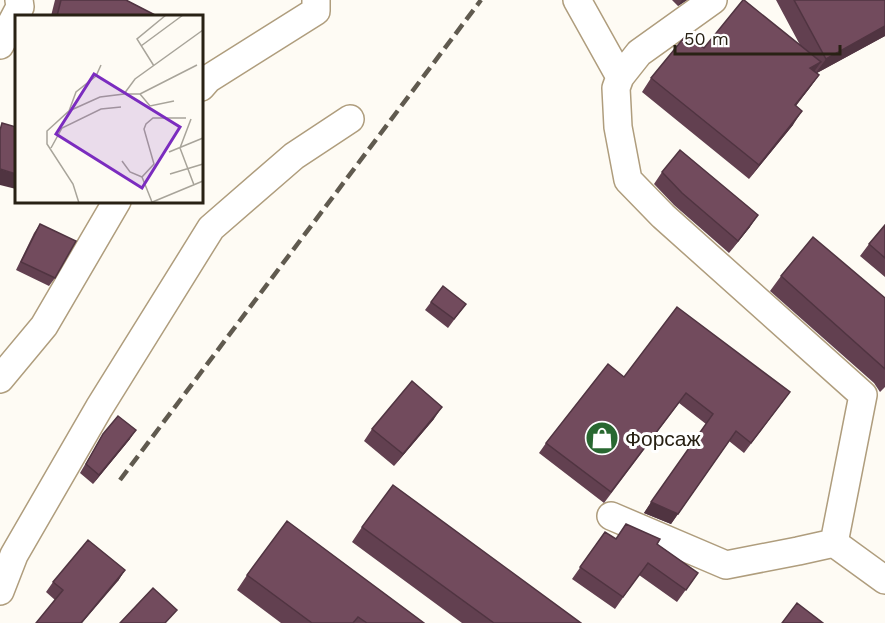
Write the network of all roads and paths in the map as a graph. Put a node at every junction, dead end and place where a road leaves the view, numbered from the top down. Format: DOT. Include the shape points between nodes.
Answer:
graph roads {
  1 [pos="19,0"];
  2 [pos="577,0"];
  3 [pos="713,0"];
  4 [pos="322,4"];
  5 [pos="16,15"];
  6 [pos="15,16"];
  7 [pos="0,45"];
  8 [pos="620,77"];
  9 [pos="202,86"];
  10 [pos="350,119"];
  11 [pos="116,202"];
  12 [pos="0,378"];
  13 [pos="611,516"];
  14 [pos="834,543"];
  15 [pos="885,580"];
  16 [pos="0,591"];
  1 -- 5 [label="street"];
  2 -- 8 [label="street"];
  3 -- 8 [label="street" via="639,54"];
  4 -- 9 [label="street"];
  6 -- 7 [label="street"];
  8 -- 14 [label="street" via="616,88 618,127 628,180 863,395"];
  10 -- 16 [label="street" via="294,156 211,228 99,408 14,555"];
  11 -- 12 [label="street" via="44,326"];
  13 -- 14 [label="street" via="726,565"];
  14 -- 15 [label="street"];
}
